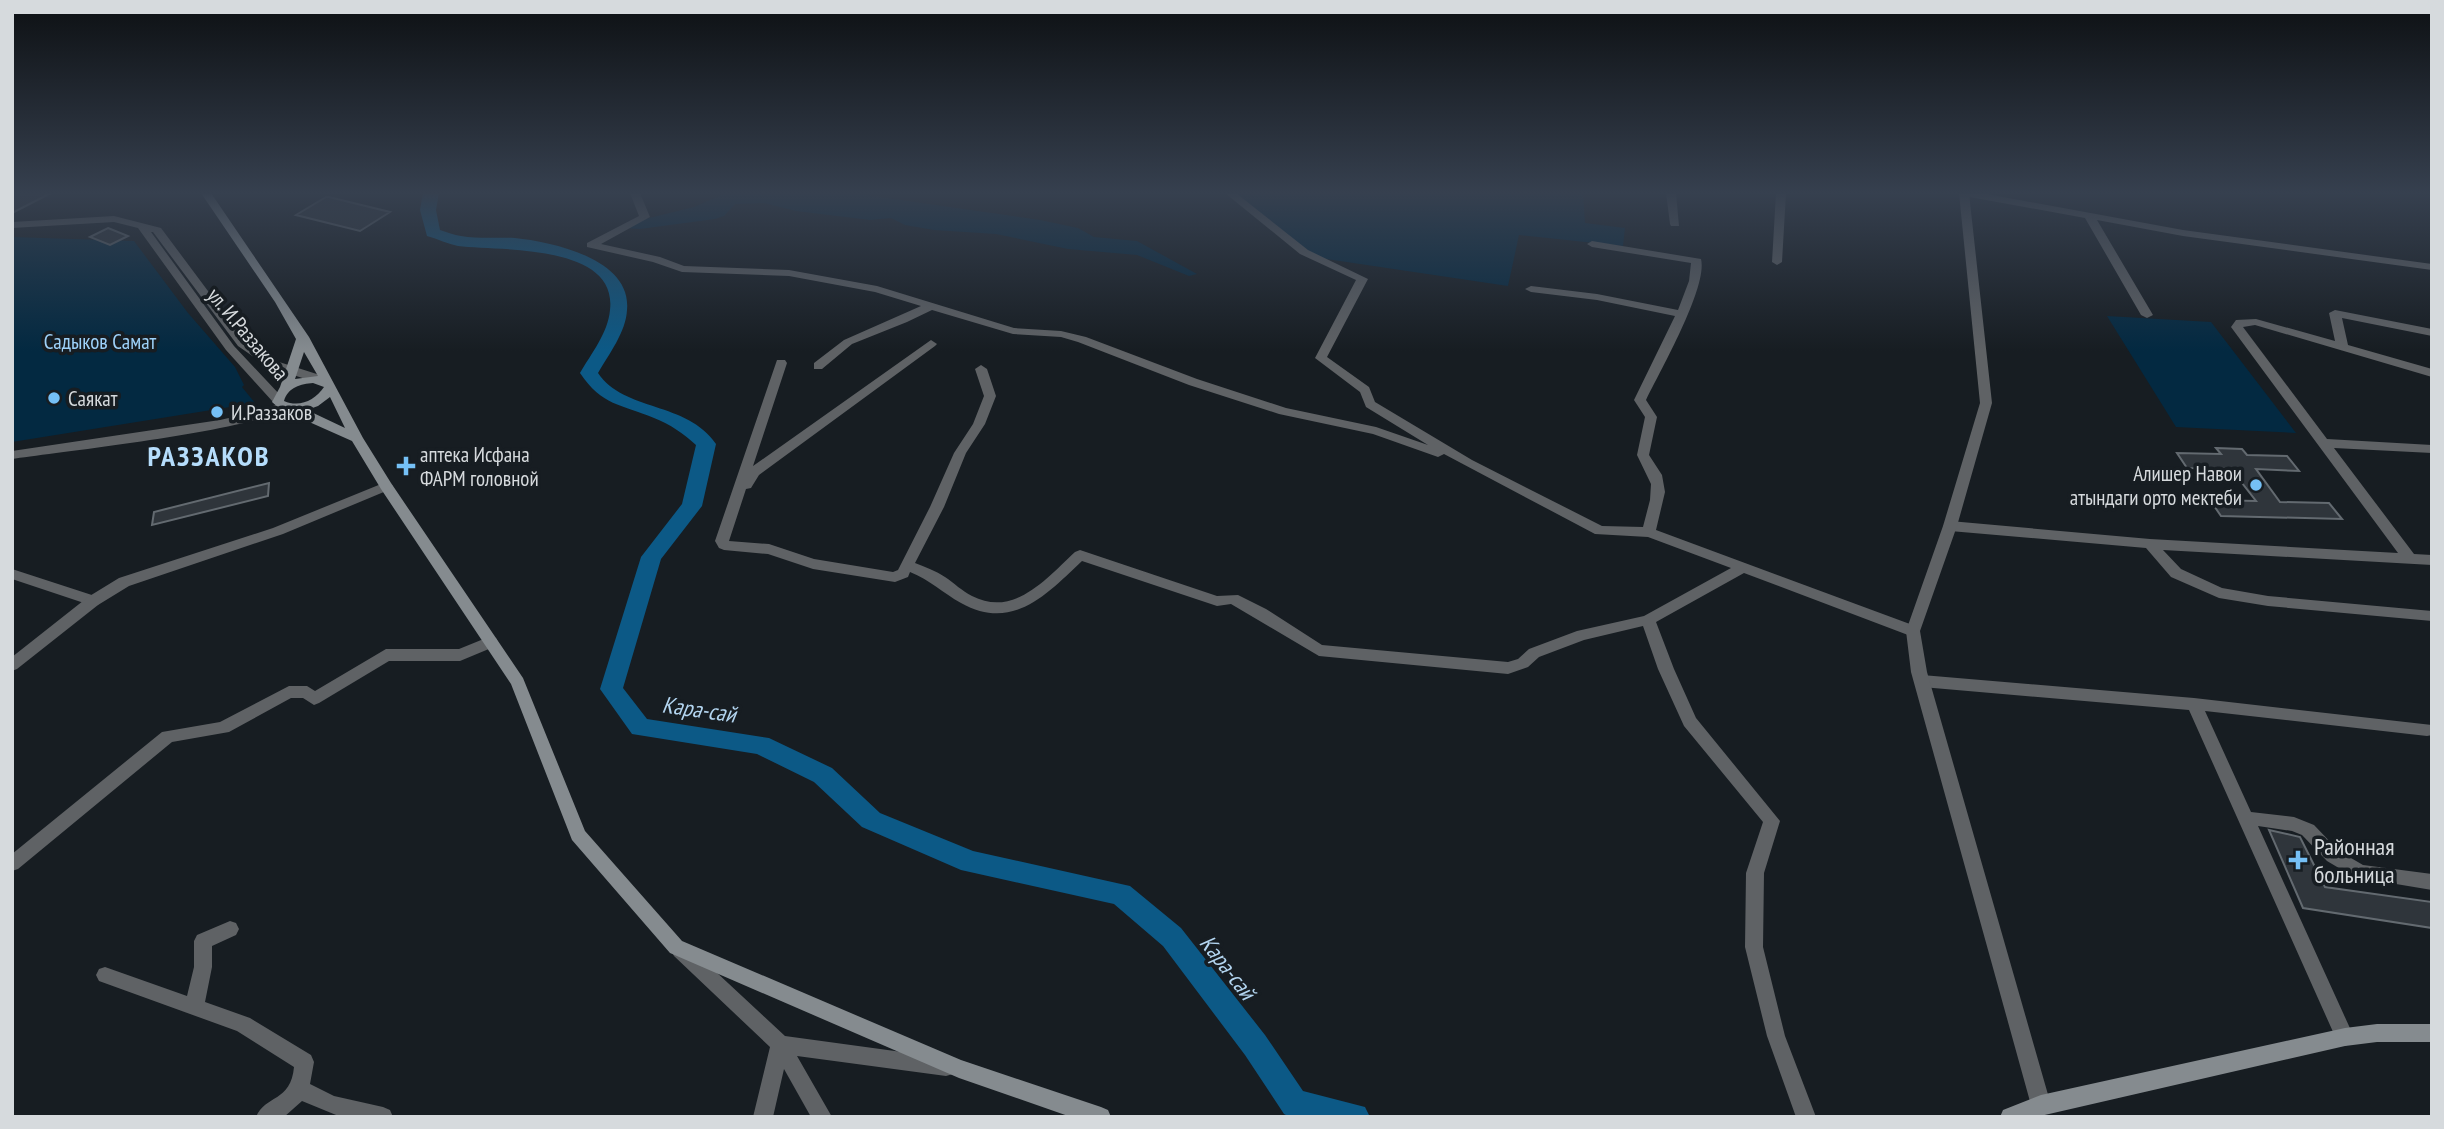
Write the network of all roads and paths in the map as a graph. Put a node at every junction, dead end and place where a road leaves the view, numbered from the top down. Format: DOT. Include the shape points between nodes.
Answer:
graph roads {
  1 [pos="156,246"];
  2 [pos="169,246"];
  3 [pos="241,246"];
  4 [pos="595,246"];
  5 [pos="1296,246"];
  6 [pos="1602,246"];
  7 [pos="1778,246"];
  8 [pos="1970,246"];
  9 [pos="2106,246"];
  10 [pos="2271,246"];
  11 [pos="1777,262"];
  12 [pos="2432,267"];
  13 [pos="1531,289"];
  14 [pos="932,305"];
  15 [pos="1682,314"];
  16 [pos="2147,315"];
  17 [pos="2432,333"];
  18 [pos="303,337"];
  19 [pos="930,344"];
  20 [pos="2342,345"];
  21 [pos="781,363"];
  22 [pos="818,366"];
  23 [pos="981,369"];
  24 [pos="292,372"];
  25 [pos="2432,373"];
  26 [pos="325,382"];
  27 [pos="285,400"];
  28 [pos="357,438"];
  29 [pos="2325,443"];
  30 [pos="2432,449"];
  31 [pos="12,455"];
  32 [pos="1467,463"];
  33 [pos="386,486"];
  34 [pos="1950,526"];
  35 [pos="1649,532"];
  36 [pos="722,541"];
  37 [pos="2150,544"];
  38 [pos="2410,559"];
  39 [pos="2432,560"];
  40 [pos="907,565"];
  41 [pos="1744,567"];
  42 [pos="12,574"];
  43 [pos="93,601"];
  44 [pos="2432,616"];
  45 [pos="1648,620"];
  46 [pos="1913,631"];
  47 [pos="491,642"];
  48 [pos="12,665"];
  49 [pos="1922,681"];
  50 [pos="2194,704"];
  51 [pos="2427,730"];
  52 [pos="2246,818"];
  53 [pos="12,864"];
  54 [pos="2432,881"];
  55 [pos="230,929"];
  56 [pos="676,947"];
  57 [pos="105,975"];
  58 [pos="194,1007"];
  59 [pos="2432,1032"];
  60 [pos="2344,1037"];
  61 [pos="780,1044"];
  62 [pos="959,1069"];
  63 [pos="299,1089"];
  64 [pos="2041,1105"];
  65 [pos="764,1116"];
  66 [pos="266,1117"];
  67 [pos="383,1117"];
  68 [pos="822,1117"];
  69 [pos="1101,1117"];
  70 [pos="1806,1117"];
  71 [pos="2010,1117"];
  1 -- 27 [label="street, ул. И.Раззакова" via="215,330"];
  2 -- 24 [label="street, ул. И.Раззакова" via="243,344"];
  3 -- 18 [label="main road"];
  4 -- 14 [label="street" via="682,269 789,273 877,289"];
  5 -- 32 [label="street" via="1362,279 1321,358 1365,390 1370,404"];
  6 -- 15 [label="street" via="1697,261 1695,281"];
  7 -- 11 [label="street"];
  8 -- 34 [label="street" via="1986,403"];
  9 -- 16 [label="street"];
  10 -- 12 [label="street"];
  13 -- 15 [label="street"];
  14 -- 22 [label="street" via="848,342"];
  14 -- 32 [label="street" via="1013,331 1082,339 1283,411 1376,431"];
  15 -- 35 [label="street" via="1640,400 1651,417 1643,455 1659,482"];
  17 -- 20 [label="street" via="2335,313"];
  18 -- 24 [label="main road"];
  18 -- 26 [label="main road"];
  19 -- 36 [label="street" via="754,472"];
  20 -- 25 [label="street"];
  20 -- 29 [label="street" via="2256,322 2240,322 2237,327"];
  21 -- 36 [label="street"];
  23 -- 40 [label="street" via="990,396"];
  24 -- 26 [label="street, ул. И.Раззакова"];
  24 -- 27 [label="main road"];
  26 -- 27 [label="main road" via="301,381"];
  26 -- 27 [label="main road" via="329,391 312,404"];
  26 -- 28 [label="main road"];
  27 -- 28 [label="main road"];
  27 -- 31 [label="street" via="267,413 220,424"];
  28 -- 33 [label="main road"];
  29 -- 30 [label="street"];
  29 -- 38 [label="street"];
  32 -- 35 [label="street" via="1600,531"];
  33 -- 43 [label="street" via="278,531 124,582"];
  33 -- 47 [label="main road"];
  34 -- 37 [label="street"];
  34 -- 46 [label="street"];
  35 -- 41 [label="street"];
  36 -- 40 [label="street" via="724,545 769,549 813,564 895,577"];
  37 -- 38 [label="street"];
  37 -- 44 [label="street" via="2176,573 2219,593"];
  38 -- 39 [label="street"];
  40 -- 45 [label="street" via="992,610 1013,608 1030,599 1080,555 1217,601 1233,599 1319,650 1508,668 1582,635"];
  41 -- 45 [label="street"];
  41 -- 46 [label="street"];
  42 -- 43 [label="street"];
  43 -- 48 [label="street"];
  45 -- 70 [label="street" via="1690,722 1772,821 1755,873 1754,947 1776,1036"];
  46 -- 49 [label="street"];
  47 -- 53 [label="street" via="460,654 386,655 314,699 307,692 289,692 223,728 168,736"];
  47 -- 56 [label="main road" via="518,682 578,835"];
  49 -- 50 [label="street"];
  49 -- 64 [label="street"];
  50 -- 51 [label="street"];
  50 -- 52 [label="street"];
  52 -- 54 [label="street" via="2308,830 2333,856 2360,872"];
  52 -- 60 [label="street"];
  55 -- 58 [label="street" via="204,941"];
  56 -- 61 [label="street"];
  56 -- 62 [label="main road"];
  57 -- 58 [label="street"];
  58 -- 63 [label="street" via="243,1024 304,1062"];
  59 -- 60 [label="main road"];
  60 -- 64 [label="main road"];
  61 -- 62 [label="street"];
  61 -- 65 [label="street"];
  61 -- 68 [label="street"];
  62 -- 69 [label="main road"];
  63 -- 66 [label="street" via="292,1100"];
  63 -- 67 [label="street" via="332,1105"];
  64 -- 71 [label="main road"];
}
